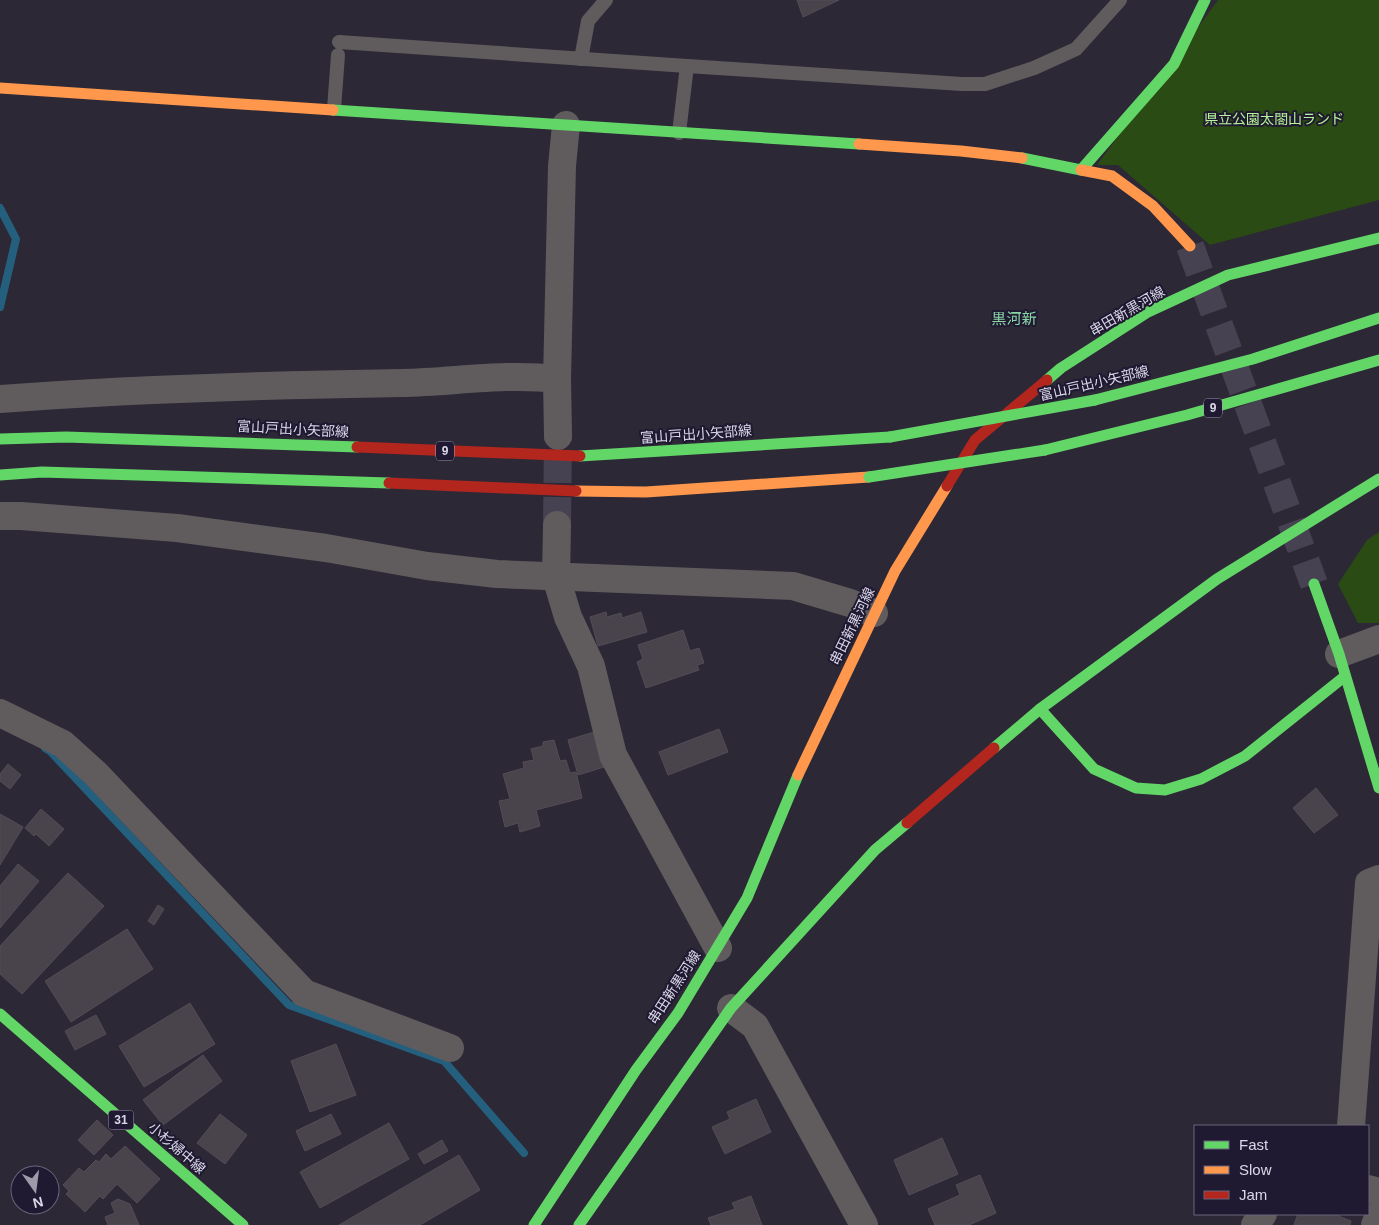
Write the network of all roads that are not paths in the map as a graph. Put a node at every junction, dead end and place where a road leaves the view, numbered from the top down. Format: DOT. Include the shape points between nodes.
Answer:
graph roads {
  1 [pos="606,0"];
  2 [pos="1120,0"];
  3 [pos="1205,0"];
  4 [pos="580,59"];
  5 [pos="687,66"];
  6 [pos="0,88"];
  7 [pos="334,109"];
  8 [pos="566,125"];
  9 [pos="680,133"];
  10 [pos="1081,170"];
  11 [pos="1379,238"];
  12 [pos="1190,246"];
  13 [pos="1379,318"];
  14 [pos="1379,360"];
  15 [pos="557,379"];
  16 [pos="0,399"];
  17 [pos="558,436"];
  18 [pos="0,439"];
  19 [pos="0,475"];
  20 [pos="1379,479"];
  21 [pos="0,516"];
  22 [pos="557,525"];
  23 [pos="556,577"];
  24 [pos="1314,584"];
  25 [pos="874,613"];
  26 [pos="1379,639"];
  27 [pos="1341,666"];
  28 [pos="1040,710"];
  29 [pos="0,713"];
  30 [pos="1379,788"];
  31 [pos="1379,879"];
  32 [pos="718,948"];
  33 [pos="731,1008"];
  34 [pos="0,1014"];
  35 [pos="450,1048"];
  36 [pos="1351,1125"];
  37 [pos="1379,1215"];
  38 [pos="243,1225"];
  39 [pos="534,1225"];
  40 [pos="579,1225"];
  41 [pos="864,1225"];
  42 [pos="1375,1225"];
  1 -- 4 [label="lane" via="588,21"];
  2 -- 5 [label="lane" via="1076,49 1034,68 985,84 754,65"];
  3 -- 10 [label="main road" via="1174,64"];
  4 -- 5 [label="lane"];
  4 -- 7 [label="lane" via="339,49"];
  5 -- 9 [label="lane"];
  6 -- 7 [label="main road"];
  7 -- 8 [label="main road"];
  8 -- 9 [label="main road"];
  8 -- 15 [label="street" via="562,166"];
  9 -- 10 [label="main road" via="961,151 1028,159"];
  10 -- 12 [label="main road" via="1112,176 1153,206"];
  11 -- 25 [label="main road, 串田新黒河線" via="1228,275 1148,312 1061,368 975,440 894,571"];
  13 -- 18 [label="main road, 富山戸出小矢部線 / 9, bridge" via="1253,359 1095,400 890,436 568,457 220,441 66,437"];
  14 -- 19 [label="main road, 9, bridge" via="1187,415 1045,450 869,478 636,492 42,472"];
  15 -- 16 [label="street" via="525,375 428,382 90,392"];
  15 -- 17 [label="street"];
  20 -- 28 [label="main road" via="1217,579"];
  21 -- 23 [label="street" via="177,528 326,548 427,566"];
  22 -- 23 [label="street"];
  23 -- 25 [label="street" via="792,586"];
  23 -- 32 [label="street" via="568,617 591,666 613,755"];
  24 -- 27 [label="main road"];
  25 -- 32 [label="main road, 串田新黒河線" via="801,767 747,898"];
  26 -- 27 [label="street"];
  27 -- 28 [label="main road" via="1245,756 1201,779 1166,790 1136,788 1094,770"];
  27 -- 30 [label="main road"];
  28 -- 33 [label="main road" via="875,850"];
  29 -- 35 [label="street" via="63,744 95,773 304,993"];
  31 -- 36 [label="street" via="1369,882"];
  32 -- 39 [label="main road, 串田新黒河線" via="678,1014 636,1070"];
  33 -- 40 [label="main road"];
  33 -- 41 [label="street" via="756,1026"];
  34 -- 38 [label="main road, 小杉婦中線 / 31"];
  37 -- 42 [label="street"];
}
